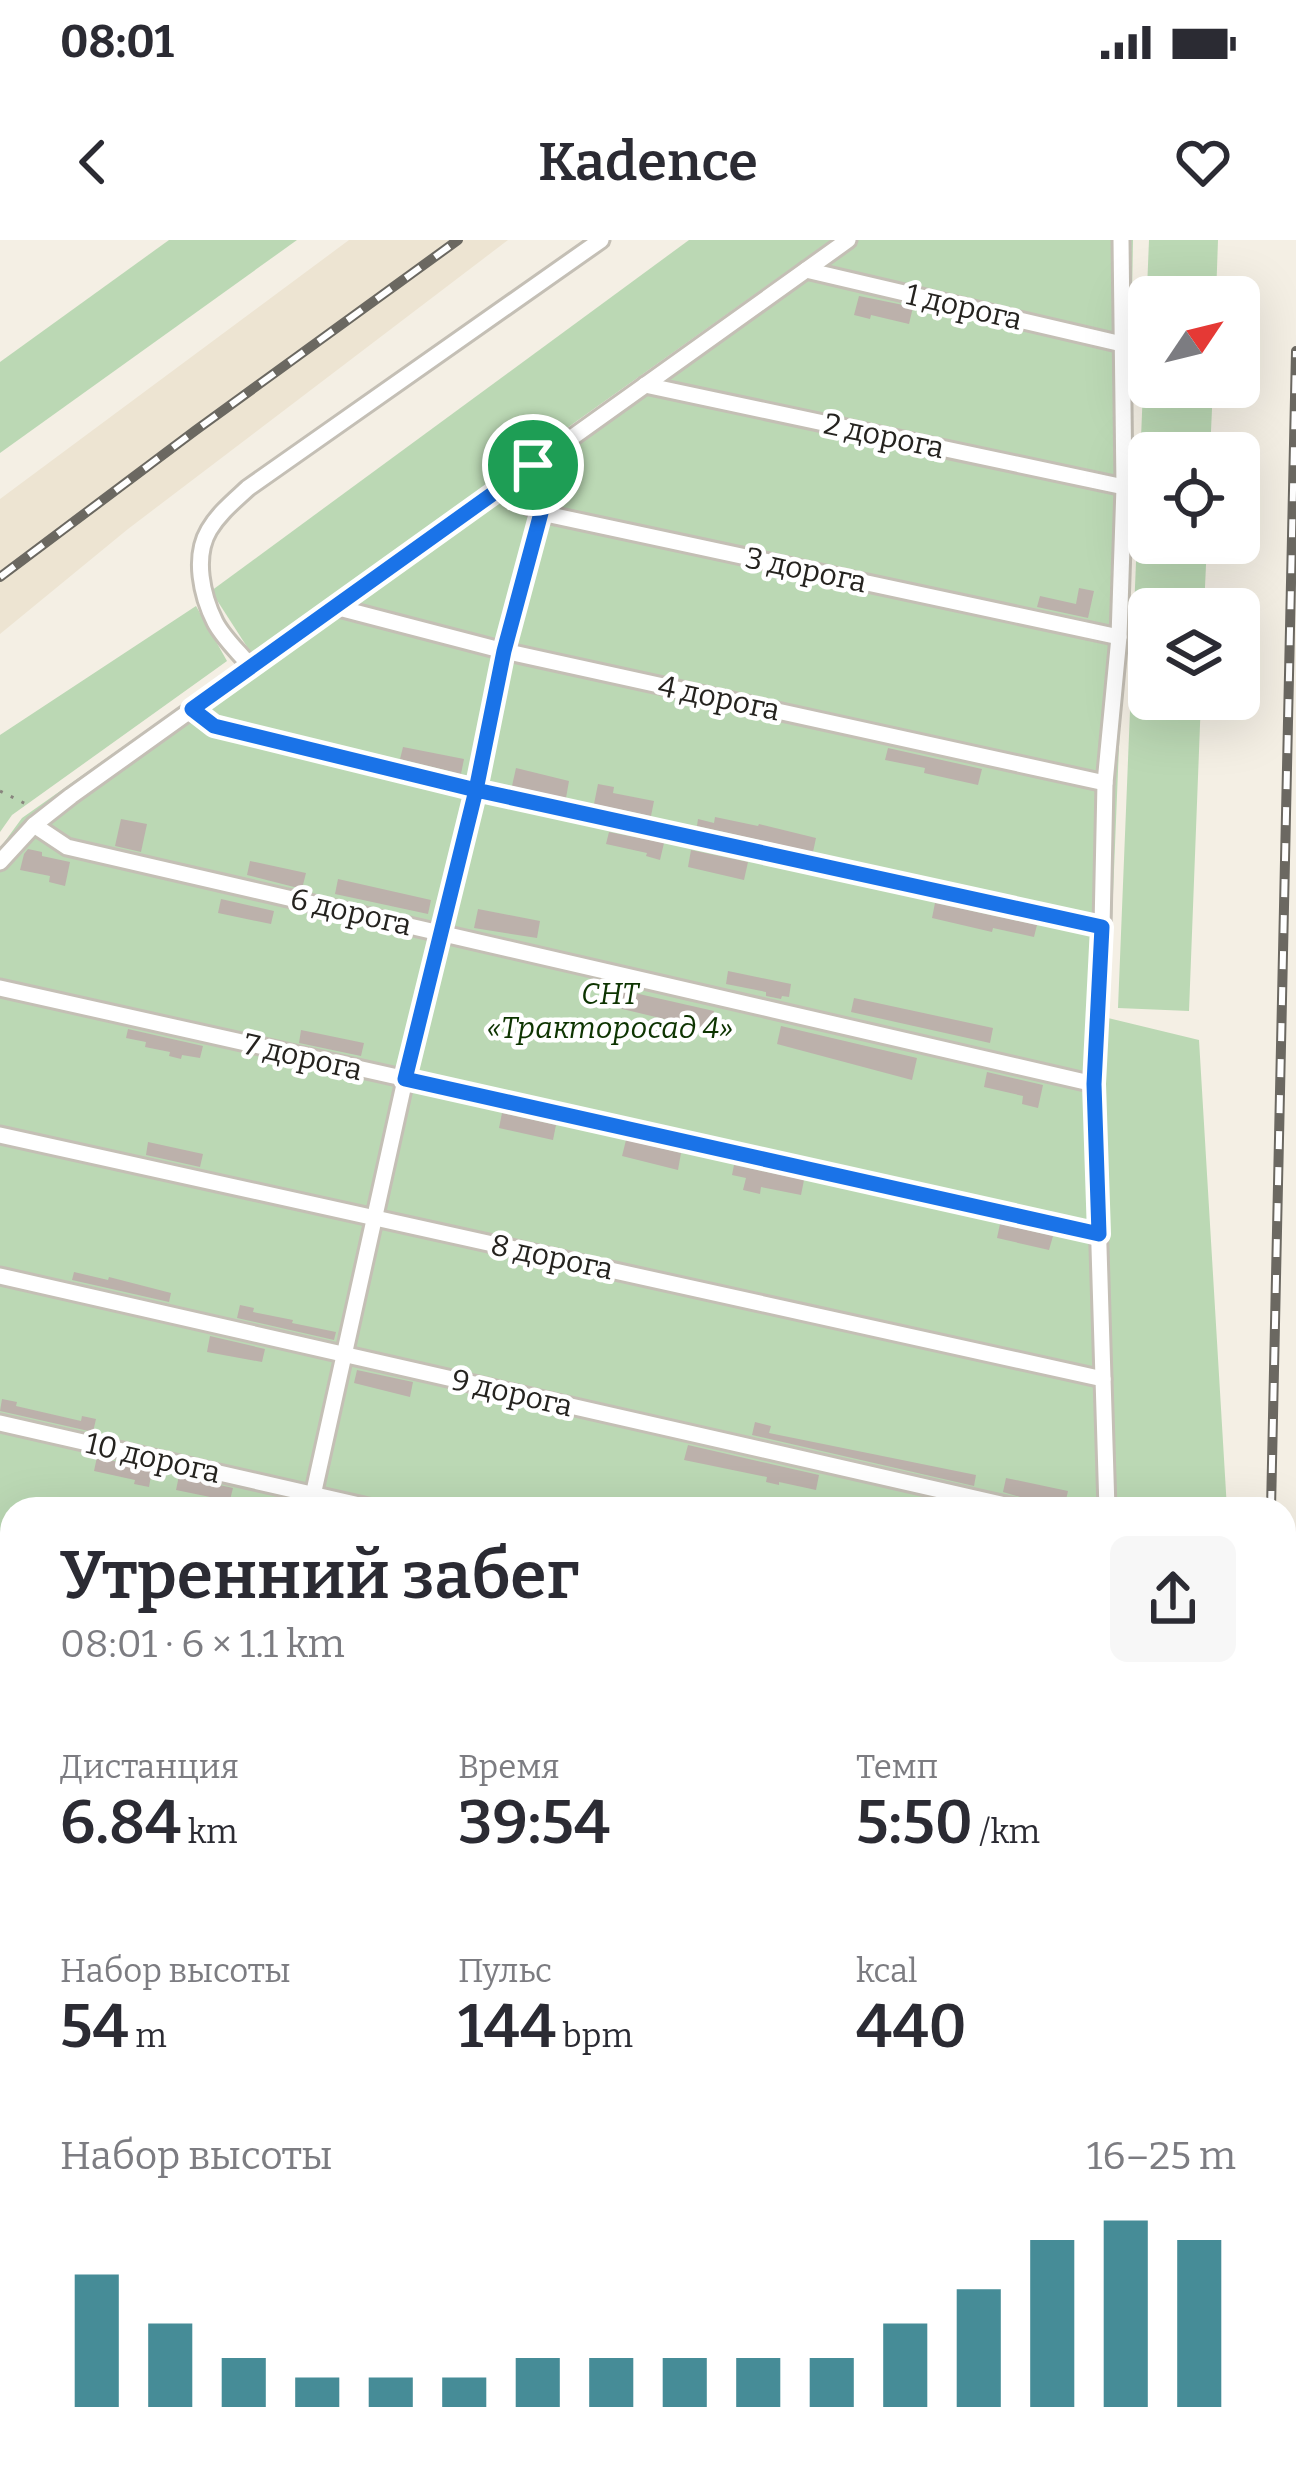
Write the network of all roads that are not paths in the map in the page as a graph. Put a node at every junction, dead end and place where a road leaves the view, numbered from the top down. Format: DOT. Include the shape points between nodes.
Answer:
graph roads {
  1 [pos="602,240"];
  2 [pos="848,240"];
  3 [pos="1121,240"];
  4 [pos="806,270"];
  5 [pos="1122,344"];
  6 [pos="644,386"];
  7 [pos="533,465"];
  8 [pos="1124,487"];
  9 [pos="500,489"];
  10 [pos="541,513"];
  11 [pos="335,607"];
  12 [pos="1119,637"];
  13 [pos="504,651"];
  14 [pos="251,667"];
  15 [pos="192,709"];
  16 [pos="1105,782"];
  17 [pos="476,790"];
  18 [pos="41,820"];
  19 [pos="0,862"];
  20 [pos="1102,927"];
  21 [pos="439,933"];
  22 [pos="0,988"];
  23 [pos="405,1079"];
  24 [pos="1094,1084"];
  25 [pos="0,1136"];
  26 [pos="375,1218"];
  27 [pos="1099,1234"];
  28 [pos="0,1276"];
  29 [pos="343,1355"];
  30 [pos="1103,1379"];
  31 [pos="0,1424"];
  32 [pos="292,1497"];
  33 [pos="313,1497"];
  34 [pos="970,1497"];
  35 [pos="1107,1497"];
  1 -- 14 [label="street" via="225,509 207,533 202,584 216,626"];
  2 -- 4 [label="street"];
  3 -- 5 [label="street"];
  4 -- 5 [label="street, 1 дорога"];
  4 -- 6 [label="street"];
  5 -- 8 [label="street"];
  6 -- 7 [label="street"];
  6 -- 8 [label="street, 2 дорога"];
  7 -- 9 [label="street"];
  7 -- 10 [label="street"];
  8 -- 12 [label="street"];
  9 -- 10 [label="street, 3 дорога"];
  9 -- 11 [label="street"];
  10 -- 12 [label="street, 3 дорога"];
  10 -- 13 [label="street"];
  11 -- 13 [label="street, 4 дорога"];
  11 -- 14 [label="street"];
  12 -- 16 [label="street"];
  13 -- 16 [label="street, 4 дорога"];
  13 -- 17 [label="street"];
  14 -- 15 [label="street"];
  15 -- 17 [label="street" via="214,726"];
  15 -- 18 [label="street"];
  16 -- 20 [label="street"];
  17 -- 20 [label="street"];
  17 -- 21 [label="street"];
  18 -- 19 [label="street"];
  18 -- 21 [label="street, 6 дорога" via="67,847"];
  20 -- 24 [label="street"];
  21 -- 23 [label="street"];
  21 -- 24 [label="street, 6 дорога"];
  22 -- 23 [label="street, 7 дорога"];
  23 -- 26 [label="street"];
  23 -- 27 [label="street, 7 дорога"];
  24 -- 27 [label="street"];
  25 -- 26 [label="street, 8 дорога"];
  26 -- 29 [label="street"];
  26 -- 30 [label="street, 8 дорога"];
  27 -- 30 [label="street"];
  28 -- 29 [label="street, 9 дорога"];
  29 -- 33 [label="street"];
  29 -- 34 [label="street, 9 дорога"];
  30 -- 35 [label="street"];
  31 -- 32 [label="street, 10 дорога"];
}
